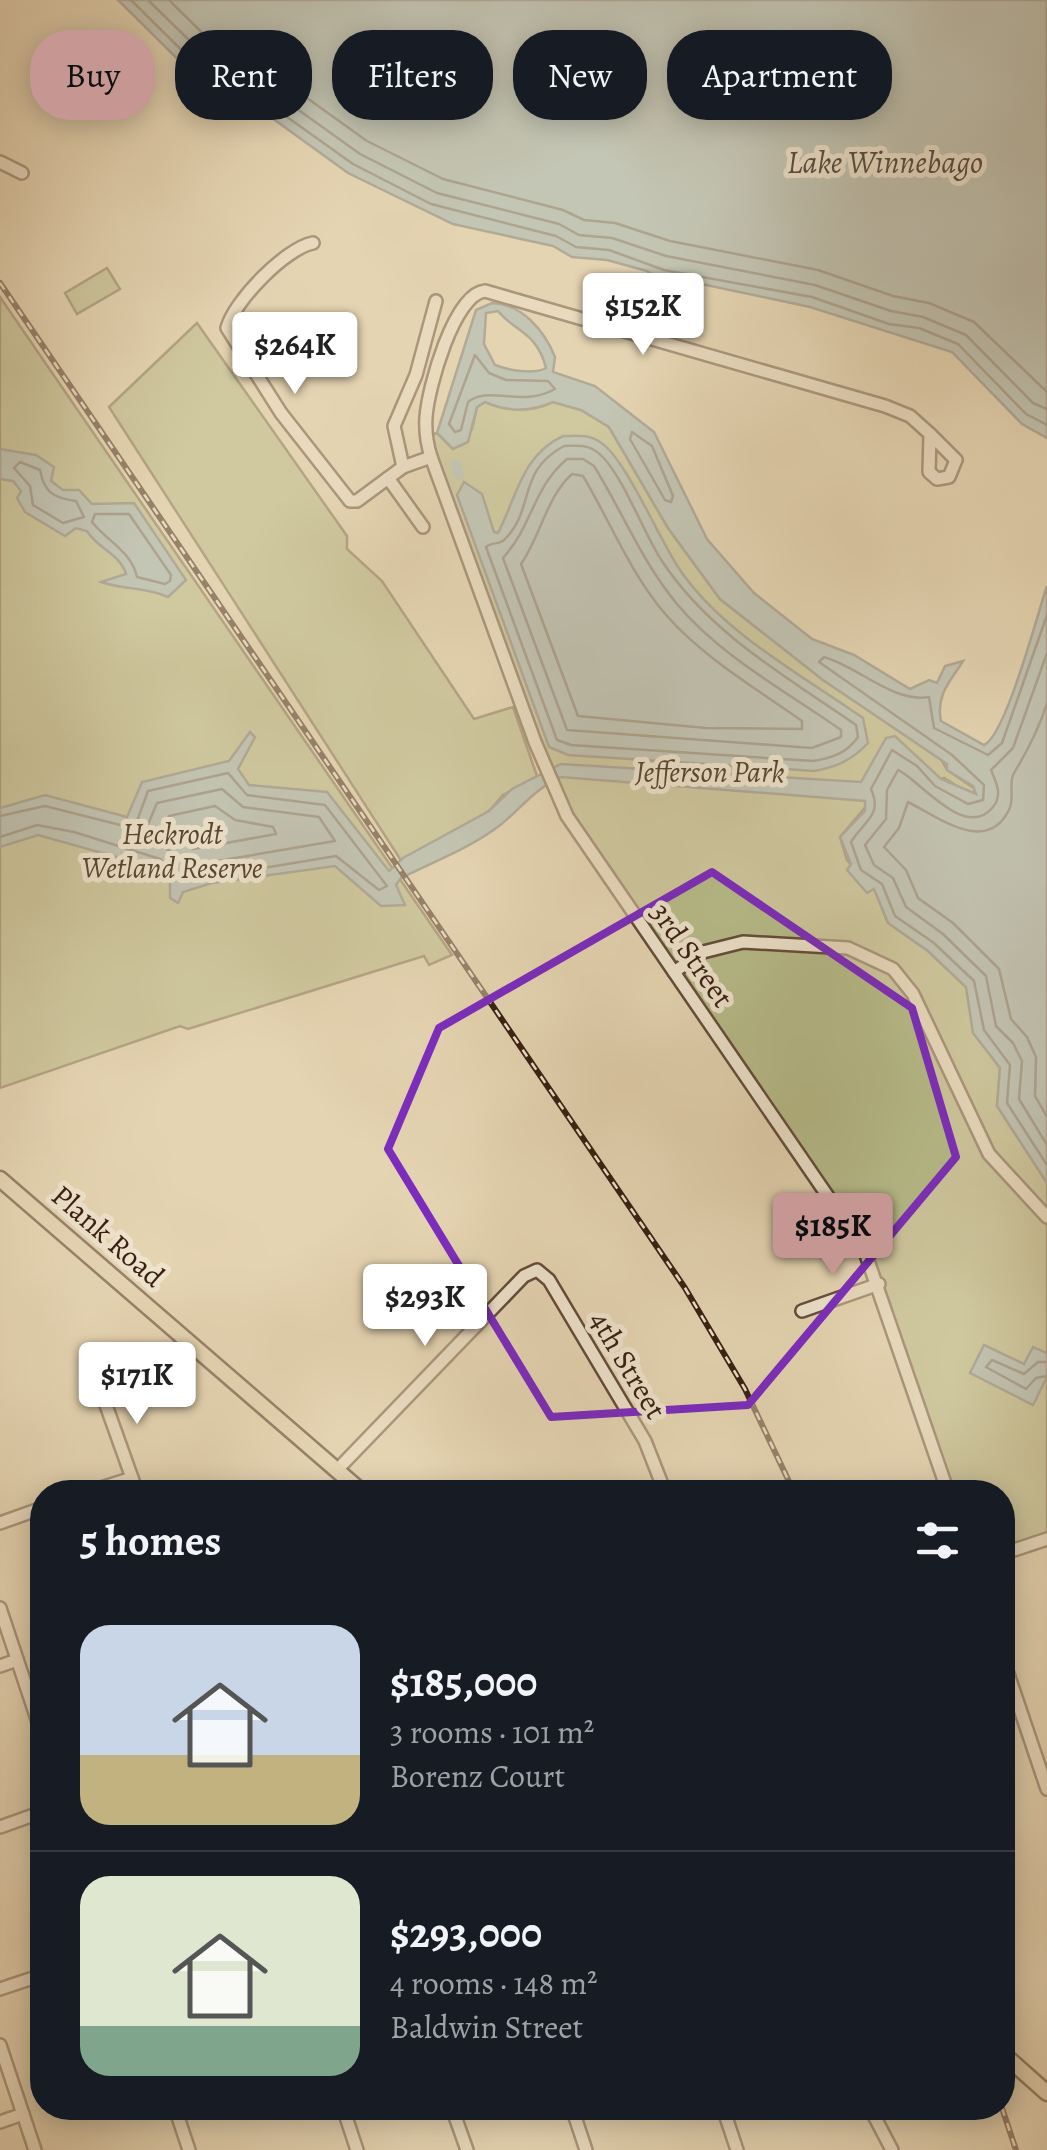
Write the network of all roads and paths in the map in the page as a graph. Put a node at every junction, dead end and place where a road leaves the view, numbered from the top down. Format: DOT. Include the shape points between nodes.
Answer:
graph roads {
  1 [pos="0,162"];
  2 [pos="22,174"];
  3 [pos="313,243"];
  4 [pos="436,301"];
  5 [pos="930,434"];
  6 [pos="431,457"];
  7 [pos="403,466"];
  8 [pos="388,478"];
  9 [pos="423,527"];
  10 [pos="674,972"];
  11 [pos="0,1178"];
  12 [pos="1047,1216"];
  13 [pos="879,1284"];
  14 [pos="802,1311"];
  15 [pos="96,1377"];
  16 [pos="337,1470"];
  17 [pos="132,1478"];
  18 [pos="126,1480"];
  19 [pos="348,1480"];
  20 [pos="661,1480"];
  21 [pos="944,1480"];
  22 [pos="30,1512"];
  23 [pos="0,1522"];
  24 [pos="1047,1539"];
  25 [pos="1015,1550"];
  26 [pos="0,1608"];
  27 [pos="17,1660"];
  28 [pos="0,1666"];
  29 [pos="1015,1695"];
  30 [pos="30,1698"];
  31 [pos="1047,1790"];
  32 [pos="30,1816"];
  33 [pos="0,1826"];
  34 [pos="30,1979"];
  35 [pos="0,1989"];
  36 [pos="0,2045"];
  37 [pos="1015,2064"];
  38 [pos="1047,2092"];
  39 [pos="23,2114"];
  40 [pos="179,2120"];
  41 [pos="346,2120"];
  42 [pos="456,2120"];
  43 [pos="576,2120"];
  44 [pos="726,2120"];
  45 [pos="876,2120"];
  46 [pos="0,2122"];
  47 [pos="35,2150"];
  48 [pos="189,2150"];
  49 [pos="356,2150"];
  50 [pos="466,2150"];
  51 [pos="586,2150"];
  52 [pos="737,2150"];
  53 [pos="892,2150"];
  1 -- 2 [label="street"];
  3 -- 8 [label="street" via="294,250 232,309 227,328 281,414 346,498 358,500"];
  4 -- 7 [label="street" via="394,426"];
  5 -- 6 [label="street, 3rd Street" via="885,406 485,292 472,294 457,311 430,394"];
  6 -- 7 [label="street"];
  6 -- 10 [label="street, 3rd Street" via="552,782 585,846"];
  7 -- 8 [label="street"];
  8 -- 9 [label="street"];
  10 -- 12 [label="street" via="714,947 743,942 848,948 893,969 913,994 989,1154"];
  10 -- 13 [label="street, 3rd Street" via="840,1209"];
  11 -- 16 [label="main road, Plank Road"];
  13 -- 14 [label="street"];
  13 -- 21 [label="street, 3rd Street"];
  15 -- 17 [label="street"];
  16 -- 19 [label="main road, Plank Road"];
  16 -- 20 [label="street, 4th Street" via="537,1270 550,1280"];
  17 -- 18 [label="street"];
  22 -- 23 [label="street"];
  24 -- 25 [label="street"];
  26 -- 27 [label="street"];
  27 -- 28 [label="street"];
  27 -- 30 [label="street"];
  29 -- 31 [label="street"];
  32 -- 33 [label="street"];
  34 -- 35 [label="street"];
  36 -- 39 [label="street"];
  37 -- 38 [label="main road"];
  39 -- 46 [label="street"];
  39 -- 47 [label="street"];
  40 -- 48 [label="street"];
  41 -- 49 [label="street"];
  42 -- 50 [label="street"];
  43 -- 51 [label="street"];
  44 -- 52 [label="street"];
  45 -- 53 [label="street"];
}
